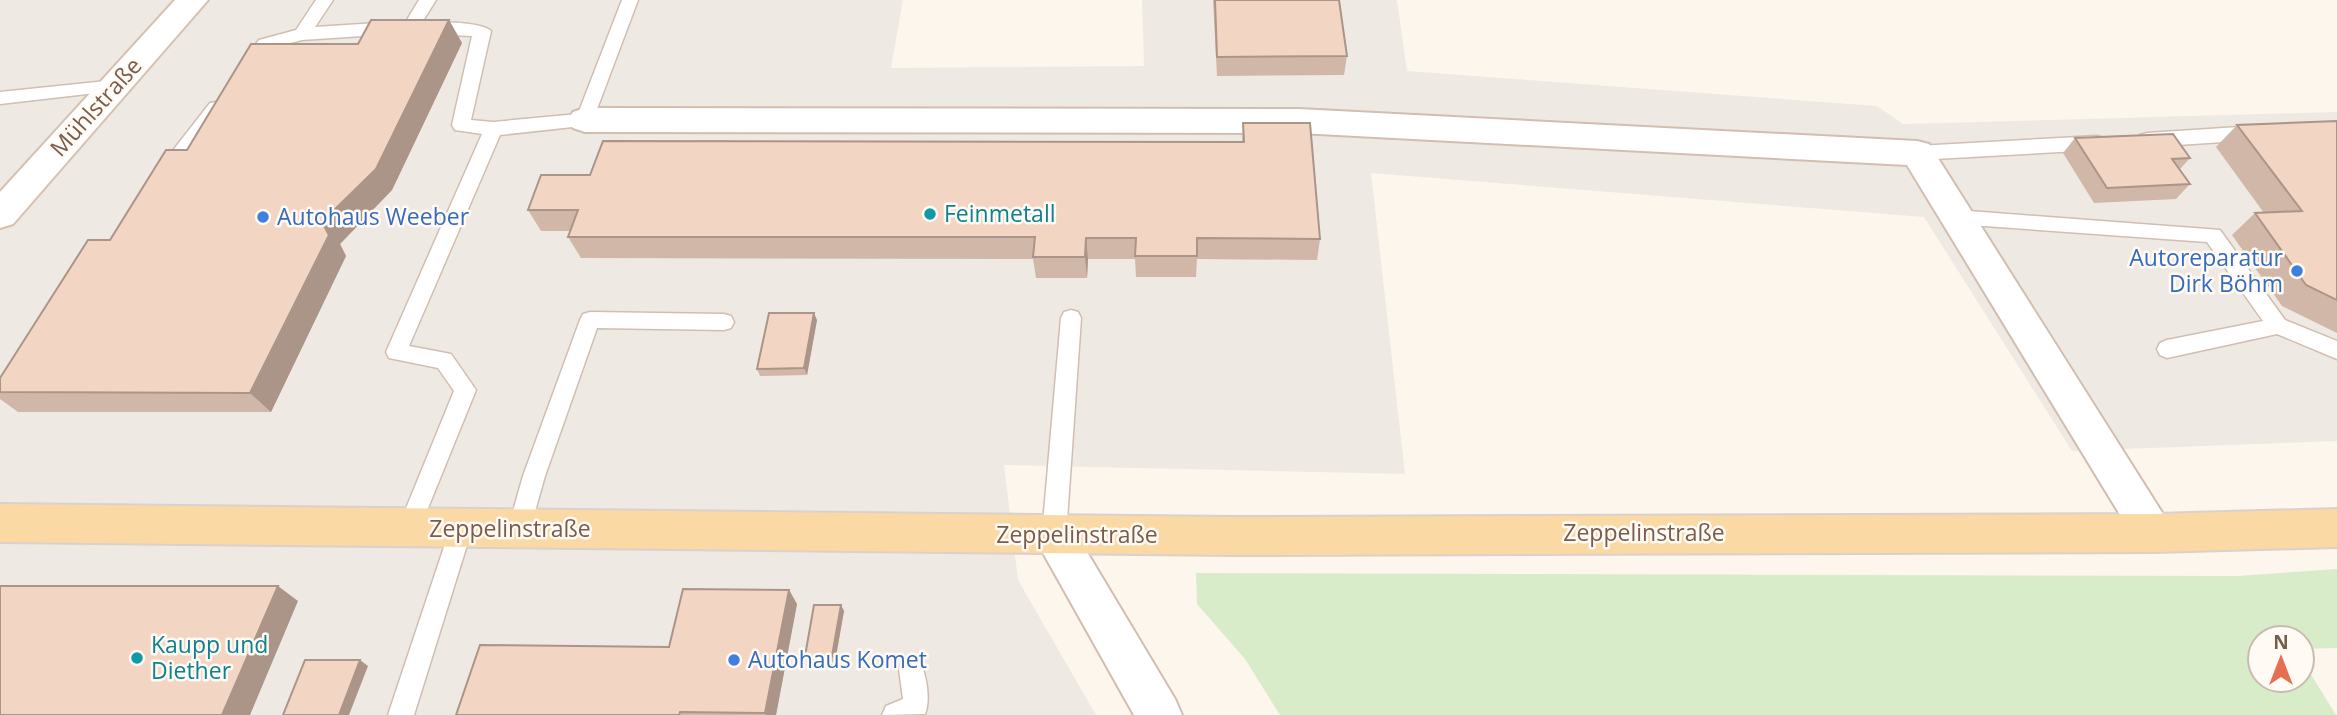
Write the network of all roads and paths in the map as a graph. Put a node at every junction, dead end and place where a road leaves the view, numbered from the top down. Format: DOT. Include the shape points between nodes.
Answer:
graph roads {
  1 [pos="193,0"];
  2 [pos="325,0"];
  3 [pos="428,0"];
  4 [pos="630,0"];
  5 [pos="410,27"];
  6 [pos="302,34"];
  7 [pos="116,86"];
  8 [pos="0,98"];
  9 [pos="585,120"];
  10 [pos="493,130"];
  11 [pos="2269,132"];
  12 [pos="1917,153"];
  13 [pos="156,186"];
  14 [pos="0,215"];
  15 [pos="1956,217"];
  16 [pos="1071,317"];
  17 [pos="724,322"];
  18 [pos="2278,326"];
  19 [pos="2167,349"];
  20 [pos="2337,350"];
  21 [pos="0,523"];
  22 [pos="408,528"];
  23 [pos="2337,528"];
  24 [pos="461,529"];
  25 [pos="519,529"];
  26 [pos="2154,533"];
  27 [pos="1054,535"];
  28 [pos="912,668"];
  29 [pos="1156,714"];
  30 [pos="401,715"];
  31 [pos="895,715"];
  1 -- 7 [label="street, Mühlstraße"];
  2 -- 6 [label="lane"];
  3 -- 5 [label="lane"];
  4 -- 9 [label="lane"];
  5 -- 6 [label="lane"];
  5 -- 10 [label="lane" via="482,31 461,125"];
  6 -- 13 [label="lane" via="265,44"];
  7 -- 8 [label="lane"];
  7 -- 14 [label="street, Mühlstraße"];
  9 -- 10 [label="lane"];
  9 -- 12 [label="street" via="1299,121"];
  10 -- 22 [label="lane" via="396,352 444,360 465,390"];
  11 -- 12 [label="lane"];
  12 -- 15 [label="street"];
  15 -- 18 [label="lane" via="2213,235"];
  15 -- 26 [label="street"];
  16 -- 27 [label="lane"];
  17 -- 25 [label="lane" via="590,320"];
  18 -- 19 [label="lane"];
  18 -- 20 [label="lane"];
  21 -- 22 [label="main road, Zeppelinstraße"];
  22 -- 24 [label="main road, Zeppelinstraße"];
  23 -- 26 [label="main road, Zeppelinstraße"];
  24 -- 25 [label="main road, Zeppelinstraße"];
  24 -- 30 [label="lane"];
  25 -- 27 [label="main road, Zeppelinstraße"];
  26 -- 27 [label="main road, Zeppelinstraße"];
  27 -- 29 [label="street"];
  28 -- 31 [label="lane" via="916,705"];
}
